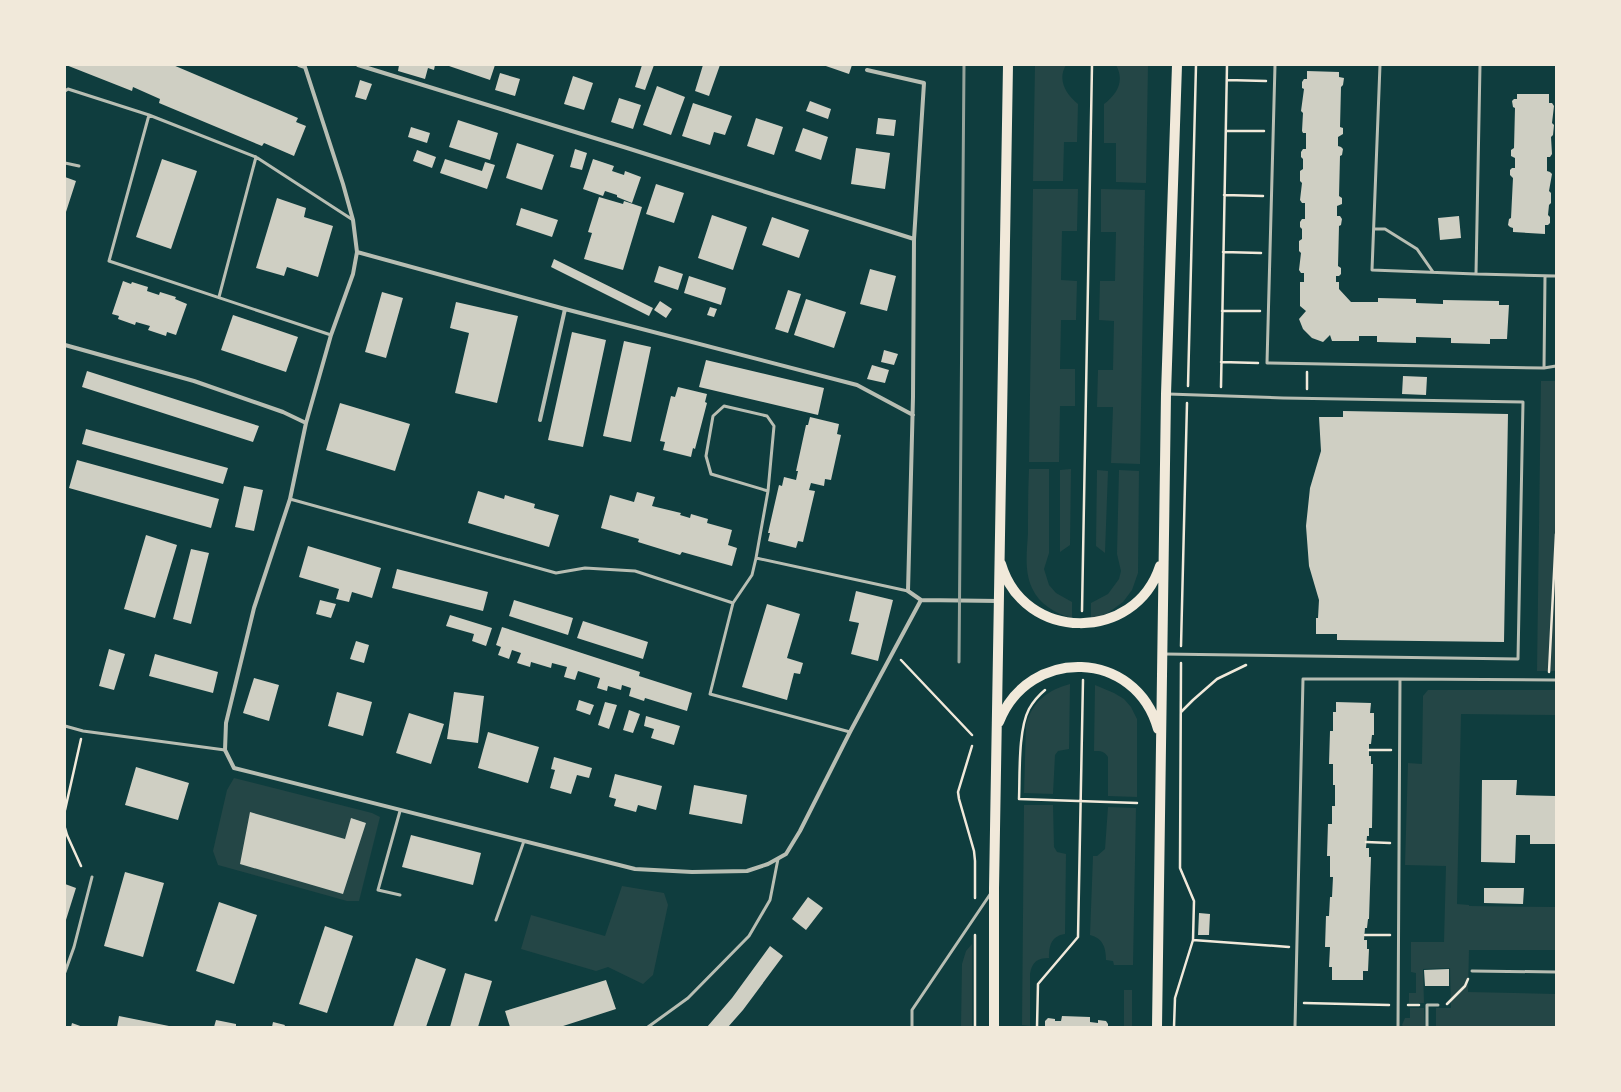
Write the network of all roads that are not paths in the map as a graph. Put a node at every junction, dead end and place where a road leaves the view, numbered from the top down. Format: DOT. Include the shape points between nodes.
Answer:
graph roads {
  1 [pos="299,65"];
  2 [pos="358,65"];
  3 [pos="1008,65"];
  4 [pos="1177,65"];
  5 [pos="1275,65"];
  6 [pos="1380,65"];
  7 [pos="1480,65"];
  8 [pos="867,70"];
  9 [pos="65,91"];
  10 [pos="149,115"];
  11 [pos="256,157"];
  12 [pos="65,163"];
  13 [pos="79,166"];
  14 [pos="353,220"];
  15 [pos="1374,229"];
  16 [pos="914,239"];
  17 [pos="358,252"];
  18 [pos="1433,272"];
  19 [pos="1476,274"];
  20 [pos="1545,276"];
  21 [pos="1556,276"];
  22 [pos="219,297"];
  23 [pos="564,309"];
  24 [pos="331,335"];
  25 [pos="65,345"];
  26 [pos="1556,366"];
  27 [pos="1544,368"];
  28 [pos="1166,394"];
  29 [pos="913,415"];
  30 [pos="540,420"];
  31 [pos="306,423"];
  32 [pos="768,491"];
  33 [pos="290,499"];
  34 [pos="756,558"];
  35 [pos="1000,558"];
  36 [pos="1163,558"];
  37 [pos="908,592"];
  38 [pos="921,600"];
  39 [pos="999,601"];
  40 [pos="734,603"];
  41 [pos="1161,654"];
  42 [pos="1400,679"];
  43 [pos="1556,680"];
  44 [pos="65,726"];
  45 [pos="997,727"];
  46 [pos="850,732"];
  47 [pos="1160,736"];
  48 [pos="225,750"];
  49 [pos="400,811"];
  50 [pos="524,841"];
  51 [pos="778,859"];
  52 [pos="92,877"];
  53 [pos="994,888"];
  54 [pos="400,895"];
  55 [pos="496,920"];
  56 [pos="1472,971"];
  57 [pos="65,972"];
  58 [pos="1556,972"];
  59 [pos="1438,1004"];
  60 [pos="648,1027"];
  61 [pos="912,1027"];
  62 [pos="994,1027"];
  63 [pos="1157,1027"];
  64 [pos="1295,1027"];
  65 [pos="1398,1027"];
  66 [pos="1427,1027"];
  1 -- 14 [label="street" via="305,68"];
  2 -- 16 [label="street"];
  3 -- 35 [label="main road"];
  4 -- 28 [label="main road"];
  5 -- 27 [label="lane" via="1267,363"];
  6 -- 15 [label="lane"];
  7 -- 19 [label="lane"];
  8 -- 16 [label="street" via="924,83"];
  9 -- 10 [label="lane" via="68,89"];
  10 -- 11 [label="lane"];
  10 -- 22 [label="lane" via="108,261"];
  11 -- 14 [label="lane"];
  11 -- 22 [label="lane"];
  12 -- 13 [label="lane"];
  14 -- 17 [label="street"];
  15 -- 18 [label="lane" via="1385,229 1417,249"];
  15 -- 18 [label="lane" via="1372,270"];
  16 -- 29 [label="street"];
  17 -- 23 [label="street"];
  17 -- 24 [label="street" via="353,274"];
  18 -- 19 [label="lane"];
  19 -- 20 [label="lane"];
  20 -- 21 [label="lane"];
  20 -- 27 [label="lane"];
  22 -- 24 [label="lane"];
  23 -- 29 [label="street" via="857,385"];
  23 -- 30 [label="street"];
  24 -- 31 [label="street"];
  25 -- 31 [label="street" via="194,381 283,412"];
  26 -- 27 [label="lane"];
  28 -- 36 [label="main road"];
  28 -- 41 [label="lane" via="1523,402 1518,659"];
  29 -- 37 [label="street"];
  31 -- 33 [label="street"];
  32 -- 32 [label="lane" via="711,474 706,456 713,416 724,406 767,416 774,426"];
  32 -- 34 [label="lane"];
  33 -- 40 [label="lane" via="556,572 585,568 635,571"];
  33 -- 48 [label="street" via="254,608 226,723"];
  34 -- 37 [label="lane"];
  34 -- 40 [label="lane" via="752,575"];
  35 -- 36 [label="main road" via="1009,583 1027,605 1052,619 1080,624 1108,619 1133,606 1152,585"];
  35 -- 39 [label="main road"];
  36 -- 41 [label="main road"];
  37 -- 38 [label="street"];
  38 -- 39 [label="street"];
  38 -- 46 [label="street"];
  39 -- 45 [label="main road"];
  40 -- 46 [label="lane" via="710,694"];
  41 -- 47 [label="main road"];
  42 -- 43 [label="lane"];
  42 -- 64 [label="lane" via="1303,679"];
  42 -- 65 [label="lane"];
  44 -- 48 [label="lane" via="83,731"];
  45 -- 47 [label="main road" via="1008,703 1028,682 1054,670 1082,667 1110,673 1134,689 1152,713"];
  45 -- 53 [label="main road"];
  46 -- 51 [label="street" via="800,831 786,854"];
  47 -- 63 [label="main road"];
  48 -- 49 [label="street" via="234,768"];
  49 -- 50 [label="street"];
  49 -- 54 [label="lane" via="378,890"];
  50 -- 51 [label="street" via="634,869 747,871"];
  50 -- 55 [label="lane"];
  51 -- 60 [label="lane" via="770,900 749,936 688,998"];
  52 -- 57 [label="lane"];
  53 -- 61 [label="lane" via="912,1010"];
  53 -- 62 [label="main road"];
  56 -- 58 [label="lane"];
  59 -- 66 [label="lane" via="1427,1004"];
}
